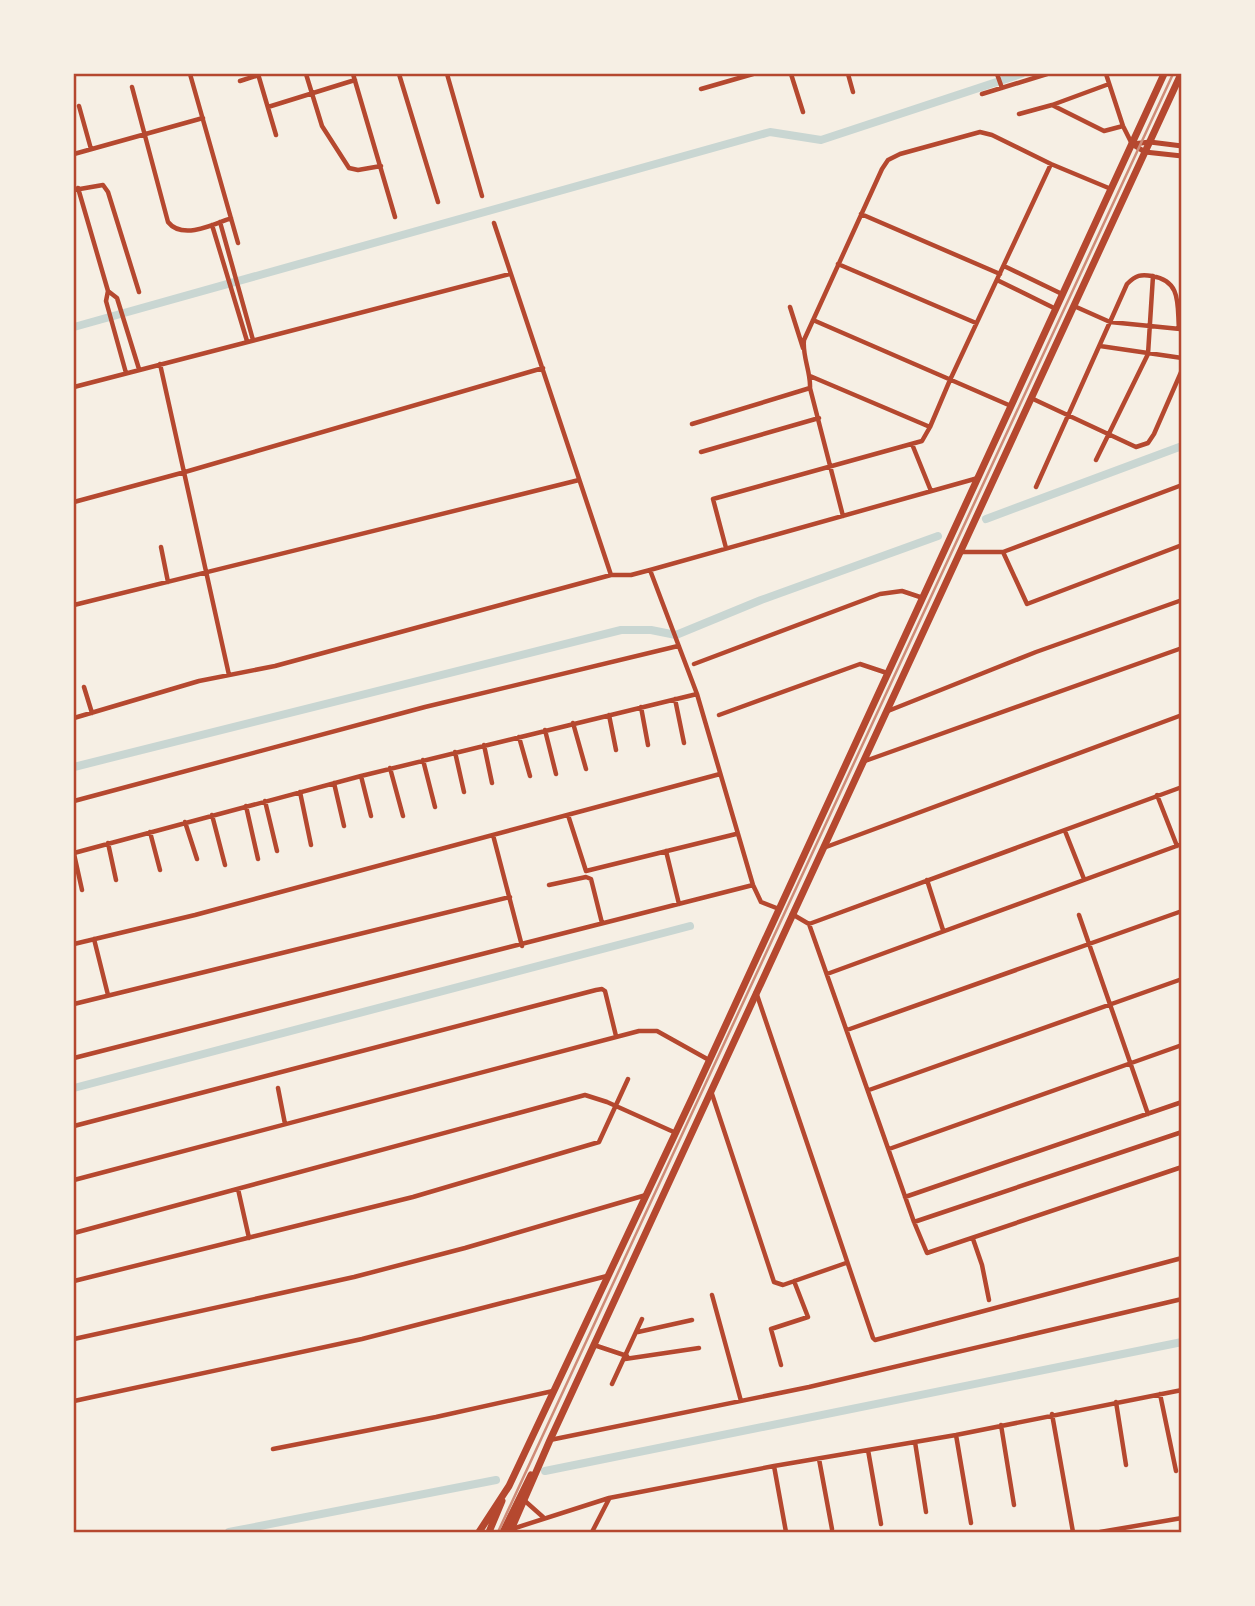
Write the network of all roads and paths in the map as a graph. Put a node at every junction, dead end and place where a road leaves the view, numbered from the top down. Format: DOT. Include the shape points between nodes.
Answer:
graph roads {
  1 [pos="190,74"];
  2 [pos="259,74"];
  3 [pos="306,74"];
  4 [pos="352,74"];
  5 [pos="399,74"];
  6 [pos="447,74"];
  7 [pos="753,74"];
  8 [pos="791,74"];
  9 [pos="848,74"];
  10 [pos="997,74"];
  11 [pos="1047,74"];
  12 [pos="1106,74"];
  13 [pos="1164,74"];
  14 [pos="1181,74"];
  15 [pos="355,80"];
  16 [pos="240,81"];
  17 [pos="1110,84"];
  18 [pos="132,87"];
  19 [pos="1002,87"];
  20 [pos="701,89"];
  21 [pos="853,92"];
  22 [pos="982,94"];
  23 [pos="312,95"];
  24 [pos="1052,105"];
  25 [pos="79,106"];
  26 [pos="268,107"];
  27 [pos="803,112"];
  28 [pos="1019,114"];
  29 [pos="203,118"];
  30 [pos="1123,126"];
  31 [pos="145,134"];
  32 [pos="276,135"];
  33 [pos="1150,142"];
  34 [pos="1132,144"];
  35 [pos="1181,146"];
  36 [pos="91,149"];
  37 [pos="1146,152"];
  38 [pos="74,154"];
  39 [pos="1181,156"];
  40 [pos="1051,164"];
  41 [pos="381,166"];
  42 [pos="76,189"];
  43 [pos="1111,189"];
  44 [pos="482,196"];
  45 [pos="438,202"];
  46 [pos="861,214"];
  47 [pos="395,217"];
  48 [pos="231,218"];
  49 [pos="220,222"];
  50 [pos="494,223"];
  51 [pos="212,225"];
  52 [pos="238,243"];
  53 [pos="838,264"];
  54 [pos="1004,266"];
  55 [pos="235,273"];
  56 [pos="510,274"];
  57 [pos="1000,274"];
  58 [pos="228,275"];
  59 [pos="1153,276"];
  60 [pos="997,280"];
  61 [pos="108,291"];
  62 [pos="139,292"];
  63 [pos="1063,294"];
  64 [pos="243,301"];
  65 [pos="236,303"];
  66 [pos="1073,305"];
  67 [pos="790,307"];
  68 [pos="1056,309"];
  69 [pos="813,320"];
  70 [pos="1110,322"];
  71 [pos="976,323"];
  72 [pos="1150,326"];
  73 [pos="1180,329"];
  74 [pos="250,341"];
  75 [pos="1100,346"];
  76 [pos="803,348"];
  77 [pos="1148,354"];
  78 [pos="1181,358"];
  79 [pos="160,364"];
  80 [pos="543,368"];
  81 [pos="139,369"];
  82 [pos="1181,370"];
  83 [pos="126,373"];
  84 [pos="810,376"];
  85 [pos="950,380"];
  86 [pos="74,387"];
  87 [pos="810,388"];
  88 [pos="1030,398"];
  89 [pos="1012,407"];
  90 [pos="1069,415"];
  91 [pos="819,418"];
  92 [pos="692,424"];
  93 [pos="930,427"];
  94 [pos="1108,435"];
  95 [pos="912,444"];
  96 [pos="701,452"];
  97 [pos="1096,460"];
  98 [pos="830,466"];
  99 [pos="184,472"];
  100 [pos="979,478"];
  101 [pos="579,480"];
  102 [pos="1181,485"];
  103 [pos="1035,487"];
  104 [pos="931,491"];
  105 [pos="74,502"];
  106 [pos="844,516"];
  107 [pos="1181,545"];
  108 [pos="161,547"];
  109 [pos="726,548"];
  110 [pos="960,552"];
  111 [pos="1003,552"];
  112 [pos="650,570"];
  113 [pos="208,573"];
  114 [pos="611,575"];
  115 [pos="168,582"];
  116 [pos="923,598"];
  117 [pos="1181,600"];
  118 [pos="74,605"];
  119 [pos="677,643"];
  120 [pos="1181,648"];
  121 [pos="694,664"];
  122 [pos="888,673"];
  123 [pos="229,676"];
  124 [pos="84,687"];
  125 [pos="881,689"];
  126 [pos="697,694"];
  127 [pos="894,695"];
  128 [pos="676,699"];
  129 [pos="873,705"];
  130 [pos="641,707"];
  131 [pos="887,711"];
  132 [pos="92,713"];
  133 [pos="609,715"];
  134 [pos="719,715"];
  135 [pos="1181,715"];
  136 [pos="74,718"];
  137 [pos="573,723"];
  138 [pos="545,730"];
  139 [pos="519,737"];
  140 [pos="684,743"];
  141 [pos="484,745"];
  142 [pos="648,745"];
  143 [pos="616,750"];
  144 [pos="455,752"];
  145 [pos="423,760"];
  146 [pos="864,761"];
  147 [pos="390,768"];
  148 [pos="586,769"];
  149 [pos="556,774"];
  150 [pos="720,774"];
  151 [pos="361,776"];
  152 [pos="530,776"];
  153 [pos="334,783"];
  154 [pos="492,783"];
  155 [pos="1181,787"];
  156 [pos="300,792"];
  157 [pos="464,792"];
  158 [pos="1157,795"];
  159 [pos="74,801"];
  160 [pos="265,801"];
  161 [pos="246,806"];
  162 [pos="435,807"];
  163 [pos="568,814"];
  164 [pos="212,815"];
  165 [pos="371,816"];
  166 [pos="403,816"];
  167 [pos="185,822"];
  168 [pos="344,826"];
  169 [pos="1065,831"];
  170 [pos="150,832"];
  171 [pos="736,834"];
  172 [pos="493,835"];
  173 [pos="108,843"];
  174 [pos="311,845"];
  175 [pos="1179,845"];
  176 [pos="825,847"];
  177 [pos="277,851"];
  178 [pos="666,851"];
  179 [pos="74,853"];
  180 [pos="197,859"];
  181 [pos="258,859"];
  182 [pos="225,865"];
  183 [pos="160,870"];
  184 [pos="1084,879"];
  185 [pos="116,880"];
  186 [pos="927,880"];
  187 [pos="549,885"];
  188 [pos="753,885"];
  189 [pos="82,890"];
  190 [pos="510,897"];
  191 [pos="679,904"];
  192 [pos="779,909"];
  193 [pos="1181,911"];
  194 [pos="792,914"];
  195 [pos="1079,915"];
  196 [pos="602,923"];
  197 [pos="809,924"];
  198 [pos="943,930"];
  199 [pos="94,939"];
  200 [pos="1089,943"];
  201 [pos="74,944"];
  202 [pos="522,946"];
  203 [pos="827,974"];
  204 [pos="1181,979"];
  205 [pos="756,992"];
  206 [pos="108,995"];
  207 [pos="74,1004"];
  208 [pos="1109,1005"];
  209 [pos="847,1030"];
  210 [pos="616,1036"];
  211 [pos="1181,1045"];
  212 [pos="74,1058"];
  213 [pos="709,1060"];
  214 [pos="1130,1063"];
  215 [pos="628,1079"];
  216 [pos="278,1088"];
  217 [pos="711,1090"];
  218 [pos="869,1090"];
  219 [pos="1181,1102"];
  220 [pos="616,1107"];
  221 [pos="1148,1114"];
  222 [pos="285,1124"];
  223 [pos="74,1126"];
  224 [pos="1181,1132"];
  225 [pos="676,1133"];
  226 [pos="889,1149"];
  227 [pos="1181,1167"];
  228 [pos="74,1180"];
  229 [pos="238,1189"];
  230 [pos="646,1194"];
  231 [pos="905,1197"];
  232 [pos="914,1222"];
  233 [pos="74,1233"];
  234 [pos="249,1238"];
  235 [pos="973,1239"];
  236 [pos="1181,1258"];
  237 [pos="846,1263"];
  238 [pos="608,1276"];
  239 [pos="74,1281"];
  240 [pos="794,1281"];
  241 [pos="712,1295"];
  242 [pos="1181,1299"];
  243 [pos="989,1300"];
  244 [pos="642,1319"];
  245 [pos="692,1320"];
  246 [pos="637,1332"];
  247 [pos="74,1339"];
  248 [pos="594,1344"];
  249 [pos="699,1348"];
  250 [pos="626,1358"];
  251 [pos="781,1365"];
  252 [pos="612,1384"];
  253 [pos="1181,1390"];
  254 [pos="553,1391"];
  255 [pos="1160,1394"];
  256 [pos="74,1401"];
  257 [pos="741,1401"];
  258 [pos="1116,1402"];
  259 [pos="1052,1414"];
  260 [pos="1001,1425"];
  261 [pos="956,1435"];
  262 [pos="550,1440"];
  263 [pos="915,1442"];
  264 [pos="273,1449"];
  265 [pos="867,1450"];
  266 [pos="543,1454"];
  267 [pos="819,1458"];
  268 [pos="1126,1465"];
  269 [pos="774,1466"];
  270 [pos="1175,1471"];
  271 [pos="509,1486"];
  272 [pos="609,1498"];
  273 [pos="525,1501"];
  274 [pos="1014,1504"];
  275 [pos="926,1512"];
  276 [pos="544,1518"];
  277 [pos="1181,1518"];
  278 [pos="971,1523"];
  279 [pos="881,1524"];
  280 [pos="832,1530"];
  281 [pos="511,1531"];
  282 [pos="1117,1531"];
  283 [pos="480,1532"];
  284 [pos="489,1532"];
  285 [pos="503,1532"];
  286 [pos="593,1532"];
  287 [pos="786,1532"];
  288 [pos="1073,1532"];
  289 [pos="1100,1532"];
  1 -- 29 [label="street"];
  2 -- 16 [label="street"];
  2 -- 26 [label="street"];
  3 -- 23 [label="street"];
  4 -- 15 [label="street"];
  5 -- 45 [label="street"];
  6 -- 44 [label="street"];
  7 -- 20 [label="street"];
  8 -- 27 [label="street"];
  9 -- 21 [label="street"];
  10 -- 19 [label="street"];
  11 -- 19 [label="street"];
  12 -- 17 [label="street"];
  13 -- 34 [label="main road"];
  14 -- 33 [label="main road"];
  15 -- 23 [label="street"];
  15 -- 41 [label="street"];
  17 -- 24 [label="street"];
  17 -- 30 [label="street"];
  18 -- 31 [label="street"];
  19 -- 22 [label="street"];
  23 -- 26 [label="street"];
  23 -- 41 [label="street" via="322,126 349,168"];
  24 -- 28 [label="street"];
  24 -- 30 [label="street" via="1104,131"];
  25 -- 36 [label="street"];
  26 -- 32 [label="street"];
  29 -- 31 [label="street"];
  29 -- 48 [label="street"];
  30 -- 34 [label="street"];
  31 -- 36 [label="street"];
  31 -- 51 [label="street" via="173,229"];
  33 -- 34 [label="street"];
  33 -- 35 [label="street"];
  33 -- 37 [label="main road"];
  34 -- 37 [label="street"];
  34 -- 43 [label="main road"];
  36 -- 38 [label="street"];
  37 -- 39 [label="street"];
  37 -- 66 [label="main road"];
  40 -- 43 [label="street"];
  40 -- 46 [label="street" via="992,135 968,134 888,160"];
  40 -- 54 [label="street"];
  41 -- 47 [label="street"];
  42 -- 61 [label="street"];
  42 -- 62 [label="street" via="103,184 108,192"];
  43 -- 63 [label="main road"];
  46 -- 53 [label="street"];
  46 -- 57 [label="street"];
  48 -- 49 [label="street"];
  48 -- 52 [label="street"];
  49 -- 51 [label="street"];
  49 -- 55 [label="street"];
  50 -- 56 [label="street"];
  51 -- 58 [label="street"];
  53 -- 69 [label="street"];
  53 -- 71 [label="street"];
  54 -- 57 [label="street"];
  54 -- 63 [label="street"];
  55 -- 58 [label="street"];
  55 -- 64 [label="street"];
  56 -- 74 [label="street"];
  56 -- 80 [label="street"];
  57 -- 60 [label="street"];
  58 -- 65 [label="street"];
  59 -- 70 [label="street" via="1132,279"];
  59 -- 72 [label="street"];
  59 -- 73 [label="street" via="1164,278 1173,287"];
  60 -- 68 [label="street"];
  60 -- 71 [label="street"];
  61 -- 81 [label="street" via="117,298"];
  61 -- 83 [label="street" via="106,301"];
  63 -- 68 [label="main road"];
  64 -- 65 [label="street"];
  64 -- 74 [label="street"];
  65 -- 74 [label="street"];
  66 -- 70 [label="street"];
  66 -- 88 [label="main road"];
  67 -- 76 [label="street"];
  68 -- 89 [label="main road"];
  69 -- 76 [label="street"];
  69 -- 85 [label="street"];
  70 -- 72 [label="street"];
  70 -- 75 [label="street"];
  71 -- 85 [label="street"];
  72 -- 73 [label="street"];
  72 -- 77 [label="street"];
  74 -- 79 [label="street"];
  75 -- 77 [label="street"];
  75 -- 90 [label="street"];
  76 -- 84 [label="street"];
  77 -- 78 [label="street"];
  77 -- 94 [label="street"];
  79 -- 81 [label="street"];
  79 -- 99 [label="street"];
  80 -- 99 [label="street"];
  80 -- 101 [label="street"];
  81 -- 83 [label="street"];
  82 -- 94 [label="street" via="1148,443 1136,447"];
  83 -- 86 [label="street"];
  84 -- 87 [label="street"];
  84 -- 93 [label="street"];
  85 -- 89 [label="street"];
  85 -- 93 [label="street"];
  87 -- 91 [label="street"];
  87 -- 92 [label="street"];
  88 -- 90 [label="street"];
  88 -- 110 [label="main road"];
  89 -- 100 [label="main road"];
  90 -- 94 [label="street"];
  90 -- 103 [label="street"];
  91 -- 96 [label="street"];
  91 -- 98 [label="street"];
  93 -- 95 [label="street" via="922,441"];
  94 -- 97 [label="street"];
  95 -- 98 [label="street"];
  95 -- 104 [label="street"];
  98 -- 106 [label="street"];
  98 -- 109 [label="street" via="713,499"];
  99 -- 105 [label="street"];
  99 -- 113 [label="street"];
  100 -- 104 [label="street"];
  100 -- 116 [label="main road"];
  101 -- 113 [label="street"];
  101 -- 114 [label="street"];
  102 -- 111 [label="street"];
  104 -- 106 [label="street"];
  106 -- 109 [label="street"];
  107 -- 111 [label="street" via="1027,604"];
  108 -- 115 [label="street"];
  109 -- 112 [label="street"];
  110 -- 111 [label="street"];
  110 -- 127 [label="main road"];
  112 -- 114 [label="street"];
  112 -- 119 [label="street"];
  113 -- 115 [label="street"];
  113 -- 123 [label="street"];
  114 -- 123 [label="street"];
  115 -- 118 [label="street"];
  116 -- 121 [label="street" via="902,591 872,596"];
  116 -- 122 [label="main road"];
  117 -- 131 [label="street"];
  119 -- 126 [label="street"];
  119 -- 159 [label="street"];
  120 -- 146 [label="street"];
  122 -- 125 [label="main road"];
  122 -- 134 [label="street" via="860,664"];
  123 -- 132 [label="street"];
  124 -- 132 [label="street"];
  125 -- 127 [label="main road"];
  125 -- 129 [label="main road"];
  126 -- 128 [label="street"];
  126 -- 150 [label="street"];
  127 -- 131 [label="main road"];
  128 -- 130 [label="street"];
  128 -- 140 [label="street"];
  129 -- 131 [label="main road"];
  129 -- 192 [label="main road"];
  130 -- 133 [label="street"];
  130 -- 142 [label="street"];
  131 -- 146 [label="main road"];
  132 -- 136 [label="street"];
  133 -- 137 [label="street"];
  133 -- 143 [label="street"];
  135 -- 176 [label="street"];
  137 -- 138 [label="street"];
  137 -- 148 [label="street"];
  138 -- 139 [label="street"];
  138 -- 149 [label="street"];
  139 -- 141 [label="street"];
  139 -- 152 [label="street"];
  141 -- 144 [label="street"];
  141 -- 154 [label="street"];
  144 -- 145 [label="street"];
  144 -- 157 [label="street"];
  145 -- 147 [label="street"];
  145 -- 162 [label="street"];
  146 -- 176 [label="main road"];
  147 -- 151 [label="street"];
  147 -- 166 [label="street"];
  150 -- 163 [label="street"];
  150 -- 171 [label="street"];
  151 -- 153 [label="street"];
  151 -- 165 [label="street"];
  153 -- 156 [label="street"];
  153 -- 168 [label="street"];
  155 -- 158 [label="street"];
  156 -- 160 [label="street"];
  156 -- 174 [label="street"];
  158 -- 169 [label="street"];
  158 -- 175 [label="street"];
  160 -- 161 [label="street"];
  160 -- 177 [label="street"];
  161 -- 164 [label="street"];
  161 -- 181 [label="street"];
  163 -- 172 [label="street"];
  163 -- 178 [label="street" via="586,870"];
  164 -- 167 [label="street"];
  164 -- 182 [label="street"];
  167 -- 170 [label="street"];
  167 -- 180 [label="street"];
  169 -- 184 [label="street"];
  169 -- 186 [label="street"];
  170 -- 173 [label="street"];
  170 -- 183 [label="street"];
  171 -- 178 [label="street"];
  171 -- 188 [label="street"];
  172 -- 190 [label="street"];
  172 -- 199 [label="street"];
  173 -- 179 [label="street"];
  173 -- 185 [label="street"];
  175 -- 184 [label="street"];
  176 -- 194 [label="main road"];
  178 -- 191 [label="street"];
  179 -- 189 [label="street"];
  184 -- 198 [label="street"];
  186 -- 197 [label="street"];
  186 -- 198 [label="street"];
  187 -- 196 [label="street" via="591,879"];
  188 -- 191 [label="street"];
  188 -- 192 [label="street" via="761,902"];
  190 -- 202 [label="street"];
  190 -- 206 [label="street"];
  191 -- 196 [label="street"];
  192 -- 213 [label="main road"];
  193 -- 200 [label="street"];
  194 -- 197 [label="street"];
  194 -- 205 [label="main road"];
  195 -- 200 [label="street"];
  196 -- 202 [label="street"];
  197 -- 203 [label="street"];
  198 -- 203 [label="street"];
  199 -- 201 [label="street"];
  199 -- 206 [label="street"];
  200 -- 208 [label="street"];
  200 -- 209 [label="street"];
  202 -- 212 [label="street"];
  203 -- 209 [label="street"];
  204 -- 208 [label="street"];
  205 -- 217 [label="main road"];
  205 -- 237 [label="street"];
  206 -- 207 [label="street"];
  208 -- 214 [label="street"];
  208 -- 218 [label="street"];
  209 -- 218 [label="street"];
  210 -- 213 [label="street" via="657,1031"];
  210 -- 222 [label="street"];
  210 -- 223 [label="street" via="602,989"];
  211 -- 214 [label="street"];
  213 -- 225 [label="main road"];
  214 -- 221 [label="street"];
  214 -- 226 [label="street"];
  215 -- 220 [label="street"];
  216 -- 222 [label="street"];
  217 -- 240 [label="street" via="774,1282"];
  217 -- 248 [label="main road"];
  218 -- 226 [label="street"];
  219 -- 221 [label="street"];
  220 -- 225 [label="street"];
  220 -- 229 [label="street" via="584,1096"];
  220 -- 234 [label="street" via="598,1142 412,1197"];
  221 -- 231 [label="street"];
  222 -- 228 [label="street"];
  224 -- 232 [label="street"];
  225 -- 230 [label="main road"];
  226 -- 231 [label="street"];
  227 -- 235 [label="street"];
  229 -- 233 [label="street"];
  229 -- 234 [label="street"];
  230 -- 238 [label="main road"];
  230 -- 247 [label="street" via="366,1274"];
  231 -- 232 [label="street"];
  232 -- 235 [label="street" via="925,1252"];
  234 -- 239 [label="street"];
  235 -- 243 [label="street"];
  236 -- 237 [label="street" via="879,1340 873,1338"];
  237 -- 240 [label="street"];
  238 -- 254 [label="main road"];
  238 -- 256 [label="street" via="362,1339"];
  240 -- 251 [label="street" via="808,1317 771,1329"];
  241 -- 257 [label="street"];
  242 -- 257 [label="street"];
  244 -- 246 [label="street"];
  245 -- 246 [label="street"];
  246 -- 250 [label="street"];
  248 -- 250 [label="street"];
  248 -- 262 [label="main road"];
  249 -- 250 [label="street"];
  250 -- 252 [label="street"];
  253 -- 255 [label="street"];
  254 -- 264 [label="street"];
  254 -- 271 [label="main road"];
  255 -- 258 [label="street"];
  255 -- 270 [label="street"];
  257 -- 262 [label="street"];
  258 -- 259 [label="street"];
  258 -- 268 [label="street"];
  259 -- 260 [label="street"];
  259 -- 288 [label="street"];
  260 -- 261 [label="street"];
  260 -- 274 [label="street"];
  261 -- 263 [label="street"];
  261 -- 278 [label="street"];
  262 -- 266 [label="main road"];
  263 -- 265 [label="street"];
  263 -- 275 [label="street"];
  265 -- 267 [label="street"];
  265 -- 279 [label="street"];
  266 -- 273 [label="main road"];
  266 -- 285 [label="main road"];
  267 -- 269 [label="street"];
  267 -- 280 [label="street"];
  269 -- 272 [label="street"];
  269 -- 287 [label="street"];
  271 -- 283 [label="main road"];
  271 -- 284 [label="main road"];
  272 -- 276 [label="street"];
  272 -- 286 [label="street"];
  273 -- 276 [label="street"];
  273 -- 281 [label="main road"];
  276 -- 281 [label="street"];
  277 -- 282 [label="street"];
  282 -- 289 [label="street"];
}
